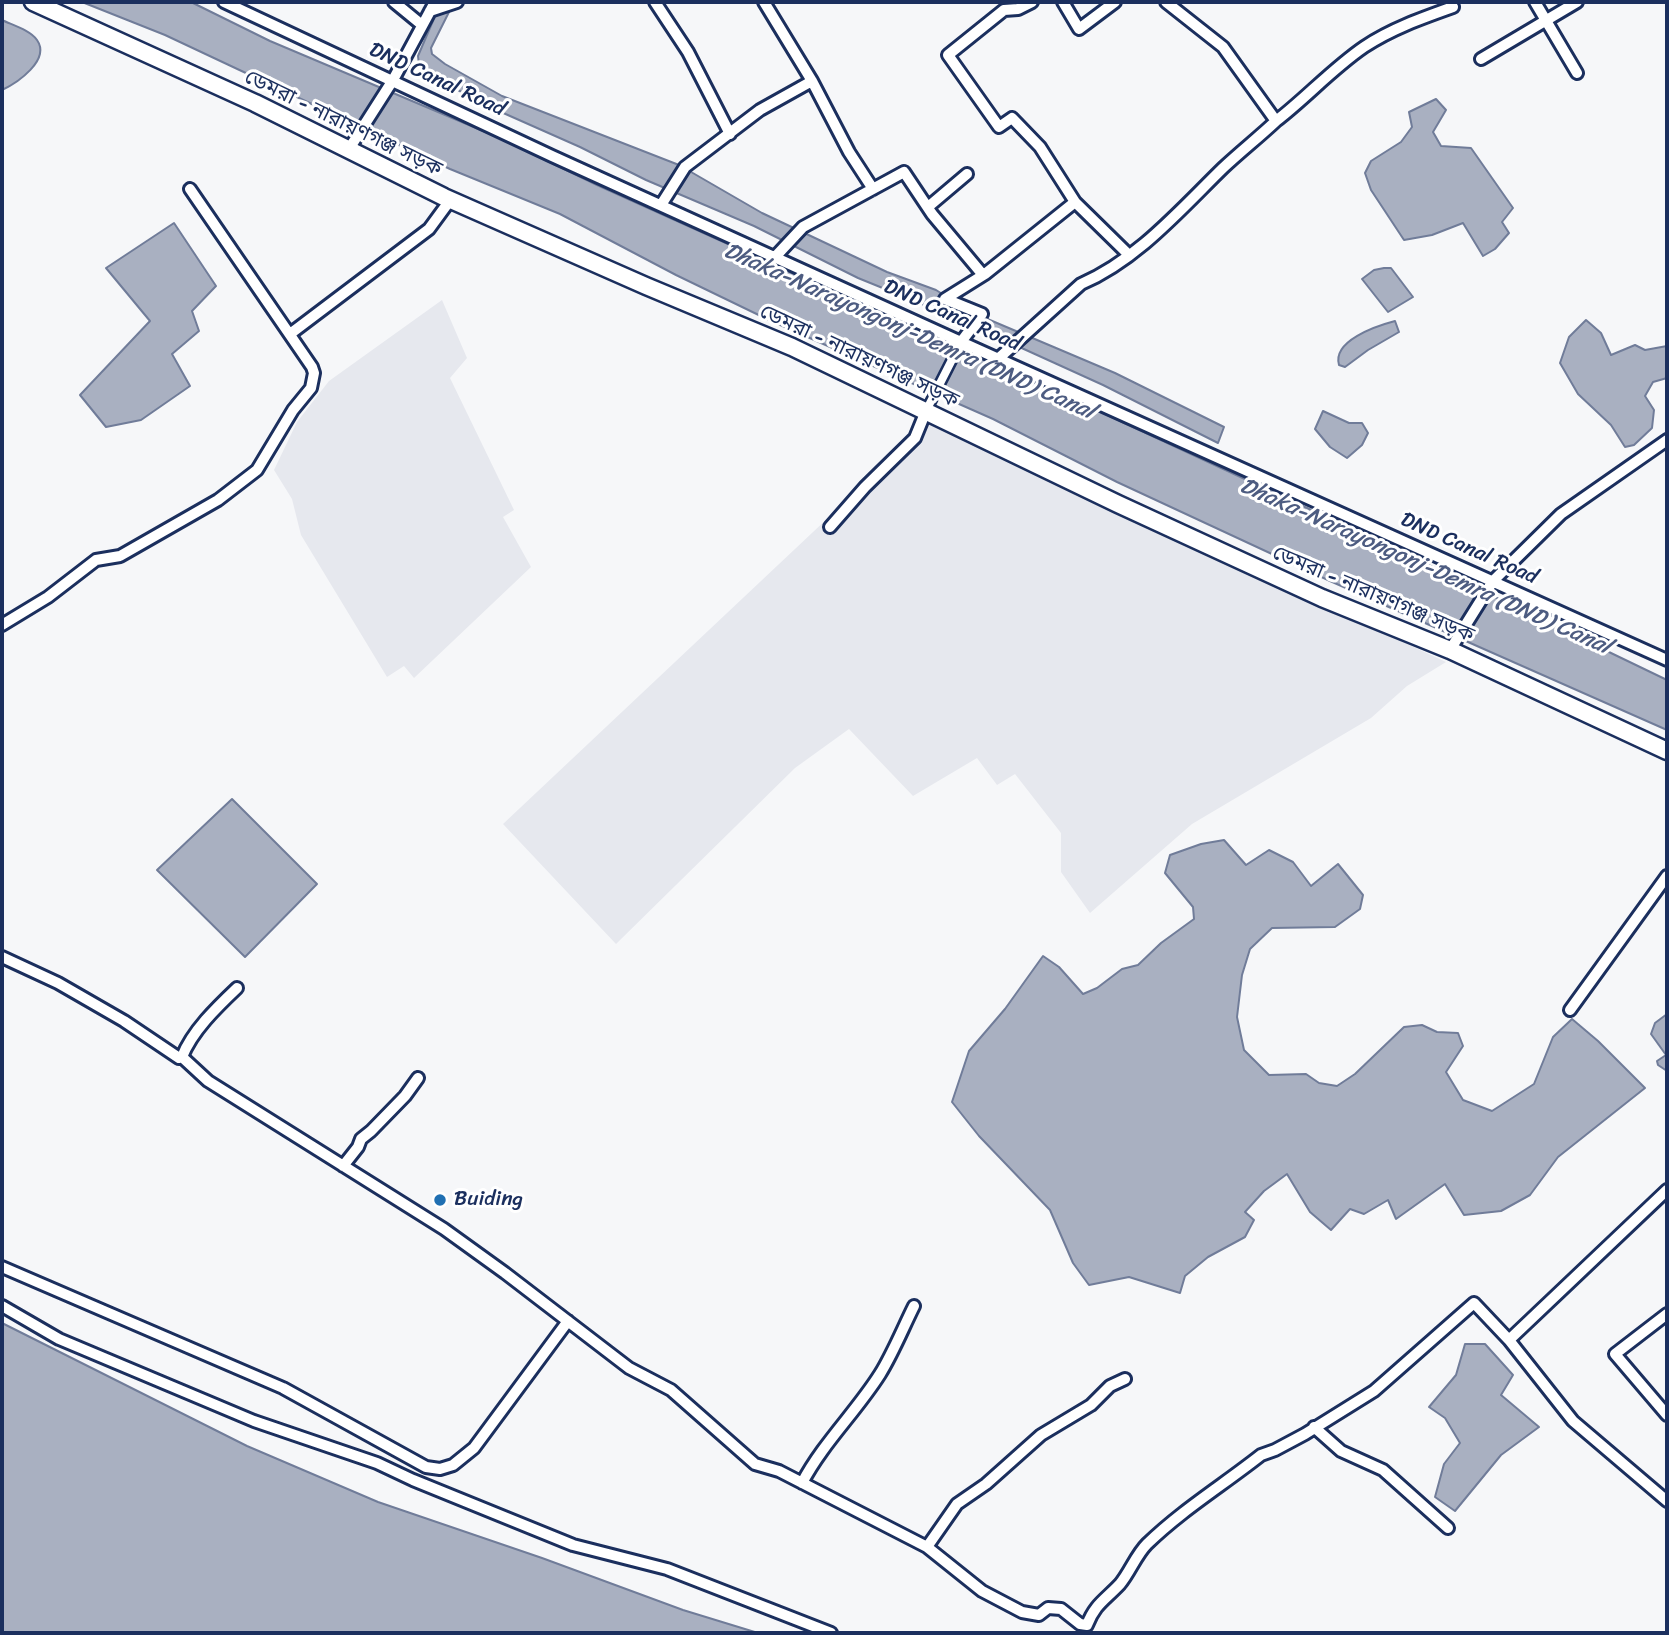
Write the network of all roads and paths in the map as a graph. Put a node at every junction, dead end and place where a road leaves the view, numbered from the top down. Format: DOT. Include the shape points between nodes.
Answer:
graph roads {
  1 [pos="33,2"];
  2 [pos="224,2"];
  3 [pos="394,2"];
  4 [pos="457,2"];
  5 [pos="655,2"];
  6 [pos="764,2"];
  7 [pos="1032,2"];
  8 [pos="1063,2"];
  9 [pos="1115,2"];
  10 [pos="1166,2"];
  11 [pos="1535,2"];
  12 [pos="1577,2"];
  13 [pos="432,7"];
  14 [pos="1453,7"];
  15 [pos="1546,22"];
  16 [pos="422,25"];
  17 [pos="1481,59"];
  18 [pos="1577,73"];
  19 [pos="393,80"];
  20 [pos="812,81"];
  21 [pos="1276,121"];
  22 [pos="730,134"];
  23 [pos="349,149"];
  24 [pos="967,174"];
  25 [pos="190,189"];
  26 [pos="873,189"];
  27 [pos="450,200"];
  28 [pos="1076,202"];
  29 [pos="661,205"];
  30 [pos="928,207"];
  31 [pos="1128,254"];
  32 [pos="775,257"];
  33 [pos="983,275"];
  34 [pos="290,334"];
  35 [pos="961,342"];
  36 [pos="999,358"];
  37 [pos="926,411"];
  38 [pos="1667,440"];
  39 [pos="830,527"];
  40 [pos="1493,581"];
  41 [pos="2,625"];
  42 [pos="1450,650"];
  43 [pos="1667,660"];
  44 [pos="1667,751"];
  45 [pos="1667,876"];
  46 [pos="2,957"];
  47 [pos="237,988"];
  48 [pos="1570,1010"];
  49 [pos="182,1057"];
  50 [pos="418,1078"];
  51 [pos="343,1166"];
  52 [pos="1667,1190"];
  53 [pos="2,1266"];
  54 [pos="2,1306"];
  55 [pos="914,1306"];
  56 [pos="1667,1314"];
  57 [pos="568,1321"];
  58 [pos="1509,1340"];
  59 [pos="1125,1379"];
  60 [pos="1667,1415"];
  61 [pos="1314,1427"];
  62 [pos="802,1483"];
  63 [pos="1667,1502"];
  64 [pos="1448,1528"];
  65 [pos="927,1547"];
  66 [pos="1086,1629"];
  67 [pos="831,1633"];
  1 -- 23 [label="main road, ডেমরা - নারায়ণগঞ্জ সড়ক"];
  2 -- 19 [label="street, DND Canal Road"];
  3 -- 16 [label="street"];
  4 -- 13 [label="street"];
  5 -- 22 [label="street" via="688,52"];
  6 -- 20 [label="street"];
  7 -- 28 [label="street" via="1004,9 948,55 999,127 1012,118 1040,147"];
  8 -- 9 [label="street" via="1079,29"];
  10 -- 21 [label="street" via="1223,47"];
  11 -- 15 [label="street"];
  12 -- 15 [label="street"];
  13 -- 16 [label="street"];
  14 -- 21 [label="street" via="1400,26 1364,47"];
  15 -- 17 [label="street"];
  15 -- 18 [label="street"];
  16 -- 19 [label="street"];
  19 -- 23 [label="street"];
  19 -- 29 [label="street, DND Canal Road"];
  20 -- 22 [label="street" via="760,110"];
  20 -- 26 [label="street"];
  21 -- 31 [label="street" via="1177,216"];
  22 -- 29 [label="street" via="685,167"];
  23 -- 27 [label="main road, ডেমরা - নারায়ণগঞ্জ সড়ক"];
  24 -- 30 [label="street"];
  25 -- 34 [label="street"];
  26 -- 30 [label="street" via="904,172"];
  26 -- 32 [label="street" via="803,227"];
  27 -- 34 [label="street" via="429,229"];
  27 -- 37 [label="main road, ডেমরা - নারায়ণগঞ্জ সড়ক" via="792,347"];
  28 -- 31 [label="street"];
  28 -- 33 [label="street"];
  29 -- 32 [label="street, DND Canal Road"];
  30 -- 33 [label="street"];
  31 -- 36 [label="street" via="1081,284"];
  32 -- 35 [label="street, DND Canal Road"];
  33 -- 35 [label="street" via="945,299 982,314"];
  34 -- 41 [label="street" via="312,367 313,381 257,470 218,500 120,556 96,560"];
  35 -- 36 [label="street, DND Canal Road"];
  35 -- 37 [label="street"];
  36 -- 40 [label="street, DND Canal Road"];
  37 -- 39 [label="street" via="915,438"];
  37 -- 42 [label="main road, ডেমরা - নারায়ণগঞ্জ সড়ক" via="1322,598"];
  38 -- 40 [label="street" via="1561,514"];
  40 -- 42 [label="street"];
  40 -- 43 [label="street, DND Canal Road"];
  42 -- 44 [label="main road, ডেমরা - নারায়ণগঞ্জ সড়ক"];
  45 -- 48 [label="street"];
  46 -- 49 [label="street" via="58,983"];
  47 -- 49 [label="street" via="204,1023"];
  49 -- 51 [label="street" via="208,1081"];
  50 -- 51 [label="street" via="361,1139"];
  51 -- 57 [label="street" via="444,1229"];
  52 -- 58 [label="street"];
  53 -- 57 [label="street" via="283,1388 426,1467 440,1469 474,1448"];
  54 -- 67 [label="street" via="59,1339 254,1421 377,1463 573,1545 667,1569"];
  55 -- 62 [label="street" via="881,1372 815,1458"];
  56 -- 60 [label="street" via="1615,1354"];
  57 -- 62 [label="street" via="629,1368 680,1397 755,1464"];
  58 -- 61 [label="street" via="1474,1303 1374,1391"];
  58 -- 63 [label="street" via="1573,1422"];
  59 -- 65 [label="street" via="1041,1434 957,1504"];
  61 -- 64 [label="street" via="1341,1451 1383,1469"];
  61 -- 66 [label="street" via="1261,1455 1149,1543 1119,1584 1094,1608"];
  62 -- 65 [label="street"];
  65 -- 66 [label="street" via="982,1591 1022,1612 1039,1615 1048,1608 1061,1609"];
}
